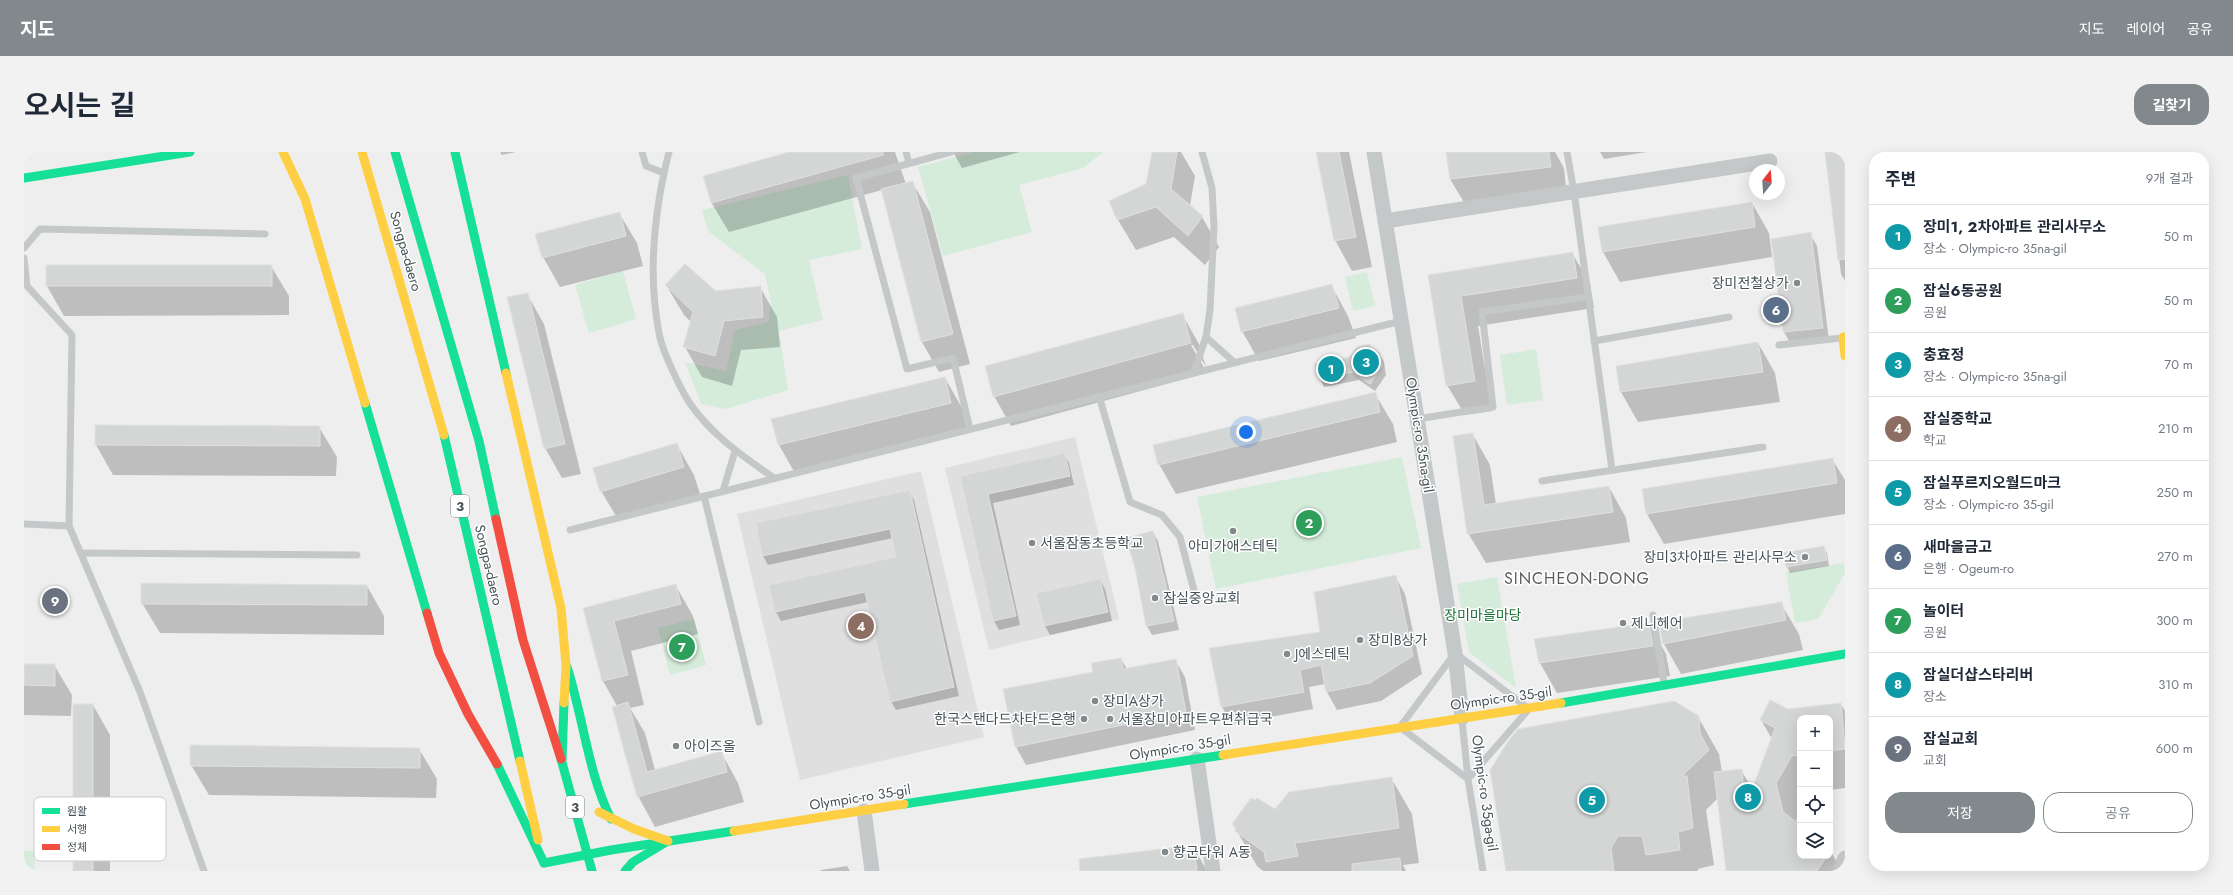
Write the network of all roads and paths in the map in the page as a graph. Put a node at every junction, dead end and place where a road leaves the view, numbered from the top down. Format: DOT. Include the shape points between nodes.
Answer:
graph roads {
  1 [pos="190,152"];
  2 [pos="283,152"];
  3 [pos="362,152"];
  4 [pos="395,152"];
  5 [pos="455,152"];
  6 [pos="642,152"];
  7 [pos="669,152"];
  8 [pos="906,152"];
  9 [pos="950,152"];
  10 [pos="1202,152"];
  11 [pos="1374,152"];
  12 [pos="1567,152"];
  13 [pos="1770,161"];
  14 [pos="909,163"];
  15 [pos="664,173"];
  16 [pos="24,178"];
  17 [pos="1574,192"];
  18 [pos="1385,221"];
  19 [pos="265,234"];
  20 [pos="24,248"];
  21 [pos="24,258"];
  22 [pos="1587,297"];
  23 [pos="1729,317"];
  24 [pos="1401,320"];
  25 [pos="1206,337"];
  26 [pos="1844,337"];
  27 [pos="1594,341"];
  28 [pos="1779,345"];
  29 [pos="1845,356"];
  30 [pos="1234,362"];
  31 [pos="1194,372"];
  32 [pos="1099,396"];
  33 [pos="1417,419"];
  34 [pos="970,429"];
  35 [pos="1763,447"];
  36 [pos="735,451"];
  37 [pos="1612,470"];
  38 [pos="774,478"];
  39 [pos="1542,481"];
  40 [pos="723,491"];
  41 [pos="704,496"];
  42 [pos="24,524"];
  43 [pos="69,526"];
  44 [pos="570,530"];
  45 [pos="81,553"];
  46 [pos="357,555"];
  47 [pos="1197,602"];
  48 [pos="1653,615"];
  49 [pos="1840,644"];
  50 [pos="1455,653"];
  51 [pos="1845,654"];
  52 [pos="1823,658"];
  53 [pos="566,665"];
  54 [pos="1845,666"];
  55 [pos="1664,686"];
  56 [pos="1529,709"];
  57 [pos="1462,718"];
  58 [pos="759,722"];
  59 [pos="1400,727"];
  60 [pos="1197,759"];
  61 [pos="562,760"];
  62 [pos="1468,779"];
  63 [pos="568,780"];
  64 [pos="581,796"];
  65 [pos="590,807"];
  66 [pos="864,811"];
  67 [pos="611,819"];
  68 [pos="668,841"];
  69 [pos="587,855"];
  70 [pos="1845,858"];
  71 [pos="544,867"];
  72 [pos="204,871"];
  73 [pos="583,871"];
  74 [pos="592,871"];
  75 [pos="625,871"];
  76 [pos="872,871"];
  77 [pos="1213,871"];
  78 [pos="1483,871"];
  79 [pos="1840,871"];
  1 -- 16 [label="main road"];
  2 -- 71 [label="main road" via="305,199 439,653 468,714 493,756"];
  3 -- 71 [label="main road, Songpa-daero / 3" via="442,428"];
  4 -- 61 [label="main road, Songpa-daero / 3" via="479,441 523,640"];
  5 -- 53 [label="main road" via="558,594"];
  6 -- 15 [label="lane" via="646,166"];
  7 -- 15 [label="lane"];
  8 -- 14 [label="lane"];
  9 -- 14 [label="lane"];
  10 -- 25 [label="lane" via="1212,188 1214,227 1210,310"];
  11 -- 18 [label="street, Olympic-ro 35na-gil"];
  12 -- 17 [label="lane"];
  13 -- 17 [label="street"];
  14 -- 34 [label="lane" via="856,178 907,368 953,358"];
  15 -- 36 [label="lane" via="656,214 655,295 659,334 689,402"];
  17 -- 18 [label="street"];
  17 -- 22 [label="lane"];
  18 -- 24 [label="street, Olympic-ro 35na-gil"];
  19 -- 20 [label="lane" via="40,229"];
  21 -- 43 [label="lane" via="27,286 72,335"];
  22 -- 27 [label="lane"];
  22 -- 33 [label="lane" via="1482,312 1494,407"];
  23 -- 27 [label="lane"];
  24 -- 30 [label="lane"];
  24 -- 33 [label="street, Olympic-ro 35na-gil"];
  25 -- 30 [label="lane"];
  25 -- 31 [label="lane"];
  26 -- 28 [label="lane"];
  26 -- 29 [label="main road"];
  27 -- 37 [label="lane"];
  30 -- 31 [label="lane"];
  31 -- 32 [label="lane"];
  32 -- 34 [label="lane"];
  32 -- 47 [label="lane" via="1130,502 1162,515 1180,537"];
  33 -- 50 [label="street, Olympic-ro 35na-gil"];
  34 -- 38 [label="lane"];
  35 -- 37 [label="lane"];
  36 -- 38 [label="lane"];
  36 -- 40 [label="lane"];
  37 -- 39 [label="lane"];
  38 -- 40 [label="lane"];
  40 -- 41 [label="lane"];
  41 -- 44 [label="lane"];
  41 -- 58 [label="lane"];
  42 -- 43 [label="lane"];
  43 -- 45 [label="lane"];
  45 -- 46 [label="lane"];
  45 -- 72 [label="lane" via="140,692"];
  48 -- 55 [label="lane"];
  49 -- 52 [label="main road"];
  50 -- 56 [label="lane"];
  50 -- 57 [label="street, Olympic-ro 35na-gil"];
  50 -- 59 [label="lane"];
  51 -- 52 [label="main road, Olympic-ro 35-gil"];
  52 -- 54 [label="main road"];
  52 -- 55 [label="main road, Olympic-ro 35-gil"];
  53 -- 61 [label="main road"];
  53 -- 67 [label="main road" via="578,702 600,797"];
  55 -- 56 [label="main road, Olympic-ro 35-gil"];
  56 -- 57 [label="main road, Olympic-ro 35-gil"];
  56 -- 62 [label="lane"];
  57 -- 59 [label="main road, Olympic-ro 35-gil"];
  57 -- 62 [label="lane, Olympic-ro 35ga-gil"];
  59 -- 60 [label="main road, Olympic-ro 35-gil"];
  59 -- 62 [label="lane"];
  60 -- 66 [label="main road, Olympic-ro 35-gil"];
  60 -- 77 [label="street"];
  61 -- 63 [label="main road, 3"];
  62 -- 78 [label="lane, Olympic-ro 35ga-gil"];
  63 -- 64 [label="main road"];
  63 -- 69 [label="main road, 3"];
  65 -- 67 [label="main road"];
  66 -- 68 [label="main road, Olympic-ro 35-gil"];
  66 -- 76 [label="street"];
  67 -- 68 [label="main road"];
  68 -- 69 [label="main road, Olympic-ro 35-gil"];
  68 -- 75 [label="main road" via="633,862"];
  69 -- 71 [label="main road, Olympic-ro 35-gil"];
  69 -- 73 [label="lane"];
  69 -- 74 [label="main road, 3"];
  70 -- 79 [label="street"];
}
